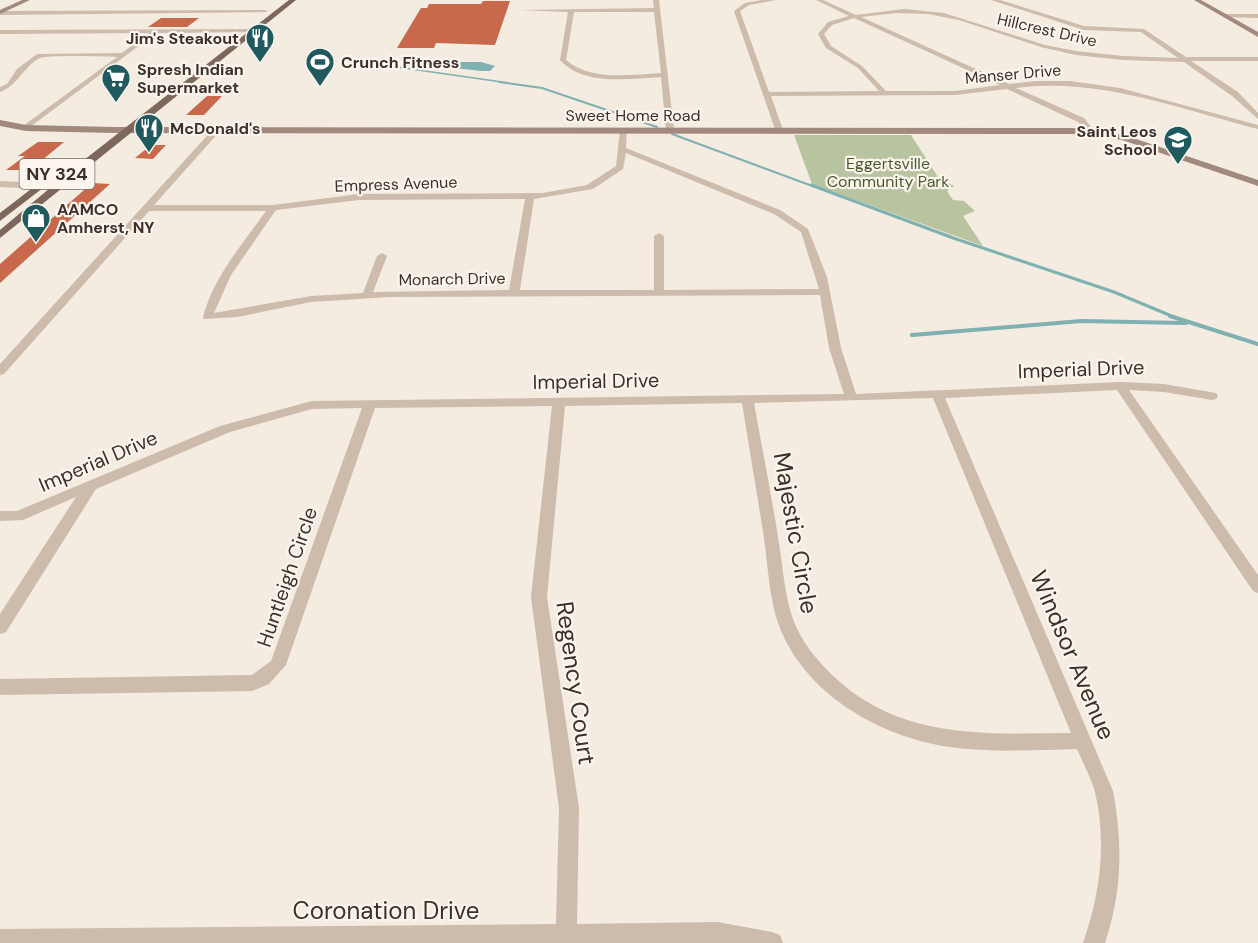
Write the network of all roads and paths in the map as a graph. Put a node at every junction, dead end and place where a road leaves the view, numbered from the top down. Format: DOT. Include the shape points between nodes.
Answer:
graph roads {
  1 [pos="27,0"];
  2 [pos="281,0"];
  3 [pos="293,0"];
  4 [pos="656,0"];
  5 [pos="773,0"];
  6 [pos="819,0"];
  7 [pos="999,0"];
  8 [pos="1197,0"];
  9 [pos="523,9"];
  10 [pos="571,9"];
  11 [pos="657,10"];
  12 [pos="0,12"];
  13 [pos="265,12"];
  14 [pos="855,16"];
  15 [pos="1226,16"];
  16 [pos="1258,16"];
  17 [pos="254,31"];
  18 [pos="0,32"];
  19 [pos="154,32"];
  20 [pos="241,32"];
  21 [pos="1258,35"];
  22 [pos="123,55"];
  23 [pos="1258,59"];
  24 [pos="1186,60"];
  25 [pos="664,75"];
  26 [pos="1009,87"];
  27 [pos="2,89"];
  28 [pos="765,94"];
  29 [pos="885,94"];
  30 [pos="1258,117"];
  31 [pos="0,123"];
  32 [pos="1258,127"];
  33 [pos="26,128"];
  34 [pos="114,130"];
  35 [pos="128,130"];
  36 [pos="217,130"];
  37 [pos="624,130"];
  38 [pos="670,130"];
  39 [pos="779,130"];
  40 [pos="1090,131"];
  41 [pos="622,149"];
  42 [pos="1258,183"];
  43 [pos="0,184"];
  44 [pos="41,186"];
  45 [pos="530,197"];
  46 [pos="148,208"];
  47 [pos="273,208"];
  48 [pos="0,218"];
  49 [pos="0,235"];
  50 [pos="658,236"];
  51 [pos="382,256"];
  52 [pos="659,292"];
  53 [pos="826,292"];
  54 [pos="514,293"];
  55 [pos="368,295"];
  56 [pos="0,371"];
  57 [pos="1120,386"];
  58 [pos="937,394"];
  59 [pos="1212,396"];
  60 [pos="851,398"];
  61 [pos="747,399"];
  62 [pos="559,401"];
  63 [pos="369,404"];
  64 [pos="92,484"];
  65 [pos="0,516"];
  66 [pos="1258,587"];
  67 [pos="0,627"];
  68 [pos="0,687"];
  69 [pos="1083,741"];
  70 [pos="566,935"];
  71 [pos="0,940"];
  72 [pos="80,941"];
  73 [pos="772,943"];
  74 [pos="1095,943"];
  1 -- 12 [label="street"];
  2 -- 13 [label="main road, NY 324"];
  3 -- 17 [label="main road, NY 324"];
  4 -- 11 [label="street"];
  5 -- 28 [label="street" via="747,4 737,10"];
  6 -- 14 [label="street"];
  7 -- 24 [label="street" via="1077,26 1142,30"];
  8 -- 15 [label="street"];
  9 -- 10 [label="street"];
  10 -- 11 [label="street"];
  10 -- 25 [label="street" via="563,60 567,65 601,75"];
  11 -- 25 [label="street"];
  12 -- 13 [label="street"];
  13 -- 20 [label="main road, NY 324"];
  14 -- 24 [label="street, Hillcrest Drive" via="929,12 1021,41 1076,53 1118,59"];
  14 -- 26 [label="street"];
  14 -- 29 [label="street, Hillcrest Drive" via="828,24 822,38 828,47 866,72"];
  15 -- 16 [label="street"];
  15 -- 21 [label="street"];
  17 -- 20 [label="street"];
  17 -- 35 [label="main road, NY 324"];
  18 -- 19 [label="street"];
  19 -- 20 [label="street"];
  19 -- 22 [label="street"];
  20 -- 34 [label="main road, NY 324"];
  22 -- 27 [label="street" via="39,55"];
  22 -- 33 [label="street"];
  23 -- 24 [label="street, Hillcrest Drive"];
  24 -- 30 [label="street" via="1235,94"];
  25 -- 38 [label="street"];
  26 -- 29 [label="street, Manser Drive"];
  26 -- 32 [label="street, Manser Drive" via="1058,82 1104,86"];
  26 -- 40 [label="street" via="1081,120"];
  28 -- 29 [label="street, Manser Drive"];
  28 -- 39 [label="street"];
  31 -- 33 [label="street, Sweet Home Road"];
  33 -- 34 [label="street, Sweet Home Road"];
  34 -- 35 [label="street, Sweet Home Road"];
  34 -- 44 [label="main road, NY 324"];
  35 -- 36 [label="street, Sweet Home Road"];
  35 -- 49 [label="main road, NY 324"];
  36 -- 37 [label="street, Sweet Home Road"];
  36 -- 46 [label="street"];
  37 -- 38 [label="street, Sweet Home Road"];
  37 -- 41 [label="street"];
  38 -- 39 [label="street, Sweet Home Road"];
  39 -- 40 [label="street, Sweet Home Road"];
  40 -- 42 [label="street, Sweet Home Road" via="1130,139"];
  41 -- 45 [label="street, Empress Avenue" via="620,167 590,186"];
  41 -- 53 [label="street" via="788,217 809,238"];
  43 -- 44 [label="street"];
  44 -- 48 [label="main road, NY 324"];
  45 -- 47 [label="street, Empress Avenue" via="359,197"];
  45 -- 54 [label="street"];
  46 -- 47 [label="street, Empress Avenue"];
  46 -- 56 [label="street"];
  47 -- 55 [label="street, Monarch Drive" via="223,281 208,317 311,299"];
  50 -- 52 [label="street"];
  51 -- 55 [label="street"];
  52 -- 53 [label="street, Monarch Drive"];
  52 -- 54 [label="street, Monarch Drive"];
  53 -- 60 [label="street" via="835,348"];
  54 -- 55 [label="street, Monarch Drive"];
  57 -- 58 [label="street, Imperial Drive"];
  57 -- 59 [label="street, Imperial Drive"];
  57 -- 66 [label="street"];
  58 -- 60 [label="street, Imperial Drive"];
  58 -- 69 [label="street, Windsor Avenue"];
  60 -- 61 [label="street, Imperial Drive"];
  61 -- 62 [label="street, Imperial Drive"];
  61 -- 69 [label="street, Majestic Circle" via="782,609 795,640 816,670 837,690 878,717 933,736"];
  62 -- 63 [label="street, Imperial Drive"];
  62 -- 70 [label="street, Regency Court" via="539,597 569,808"];
  63 -- 64 [label="street, Imperial Drive" via="312,405 225,429"];
  63 -- 68 [label="street, Huntleigh Circle" via="272,673 252,683"];
  64 -- 65 [label="street, Imperial Drive" via="18,516"];
  64 -- 67 [label="street"];
  69 -- 74 [label="street, Windsor Avenue" via="1104,791 1112,845 1111,882"];
  70 -- 72 [label="street, Coronation Drive"];
  70 -- 73 [label="street, Coronation Drive" via="717,933"];
  71 -- 72 [label="street, Coronation Drive"];
}
